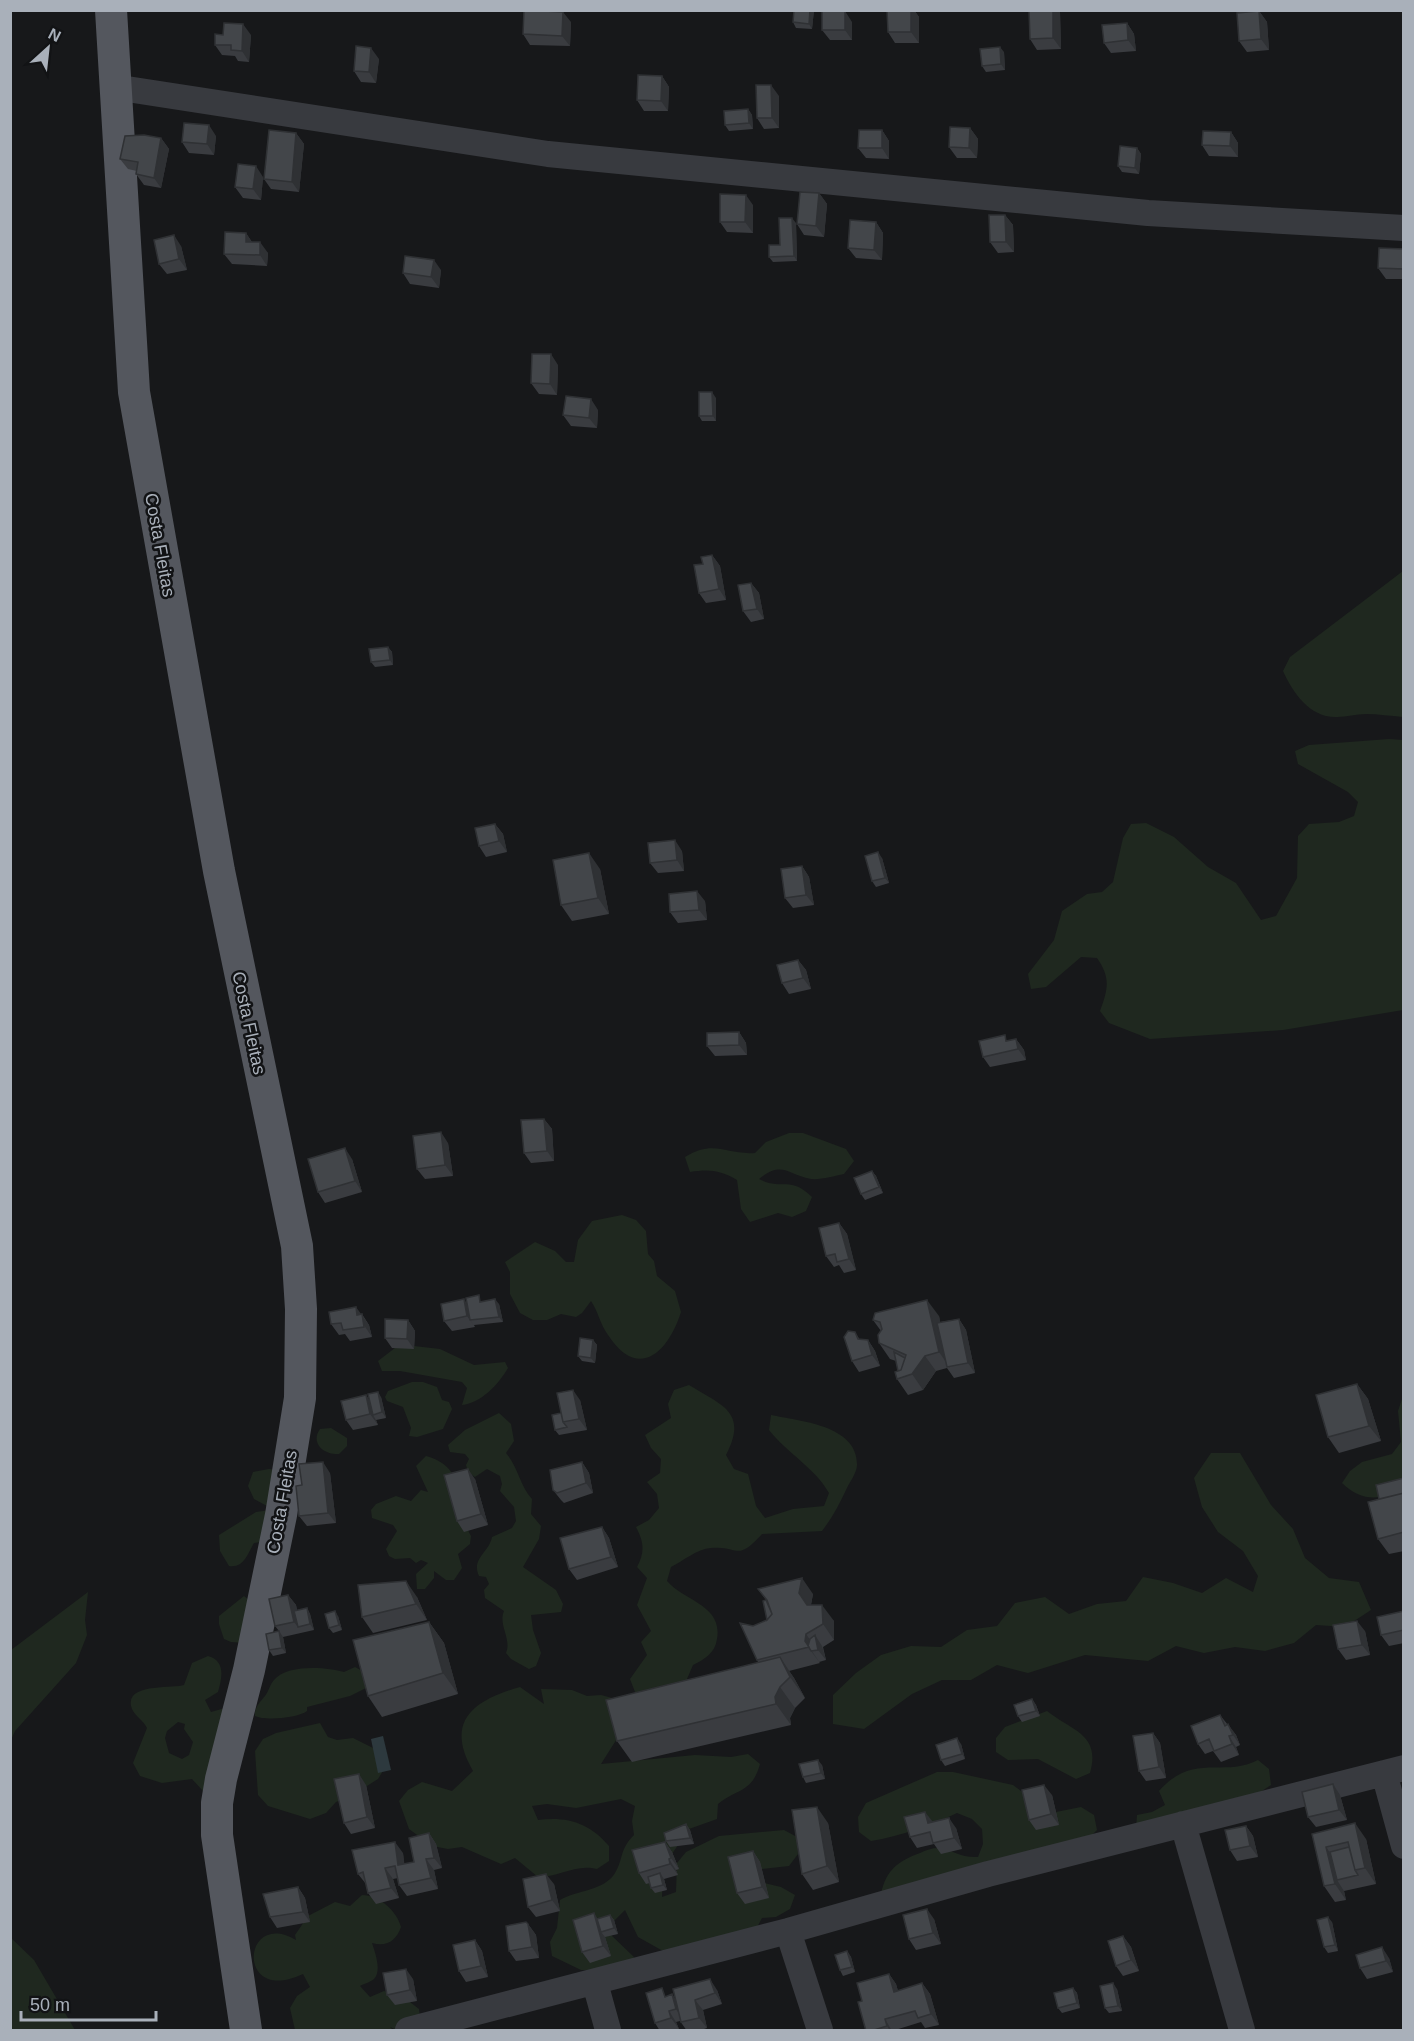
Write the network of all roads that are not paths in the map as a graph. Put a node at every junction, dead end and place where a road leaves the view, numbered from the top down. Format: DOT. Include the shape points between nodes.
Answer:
graph roads {
  1 [pos="111,10"];
  2 [pos="114,87"];
  3 [pos="1404,228"];
  4 [pos="1394,1771"];
  5 [pos="1184,1824"];
  6 [pos="1404,1846"];
  7 [pos="788,1931"];
  8 [pos="595,1983"];
  9 [pos="246,2031"];
  10 [pos="408,2031"];
  11 [pos="608,2031"];
  12 [pos="820,2031"];
  13 [pos="1242,2031"];
  1 -- 2 [label="main road, Costa Fleitas"];
  2 -- 3 [label="street" via="548,154 1148,213"];
  2 -- 9 [label="main road, Costa Fleitas" via="134,392 219,871 297,1246 300,1398 281,1515 217,1803 217,1835"];
  4 -- 5 [label="street"];
  4 -- 6 [label="street"];
  5 -- 7 [label="street"];
  5 -- 13 [label="street"];
  7 -- 8 [label="street"];
  7 -- 12 [label="street"];
  8 -- 10 [label="street"];
  8 -- 11 [label="street"];
}
